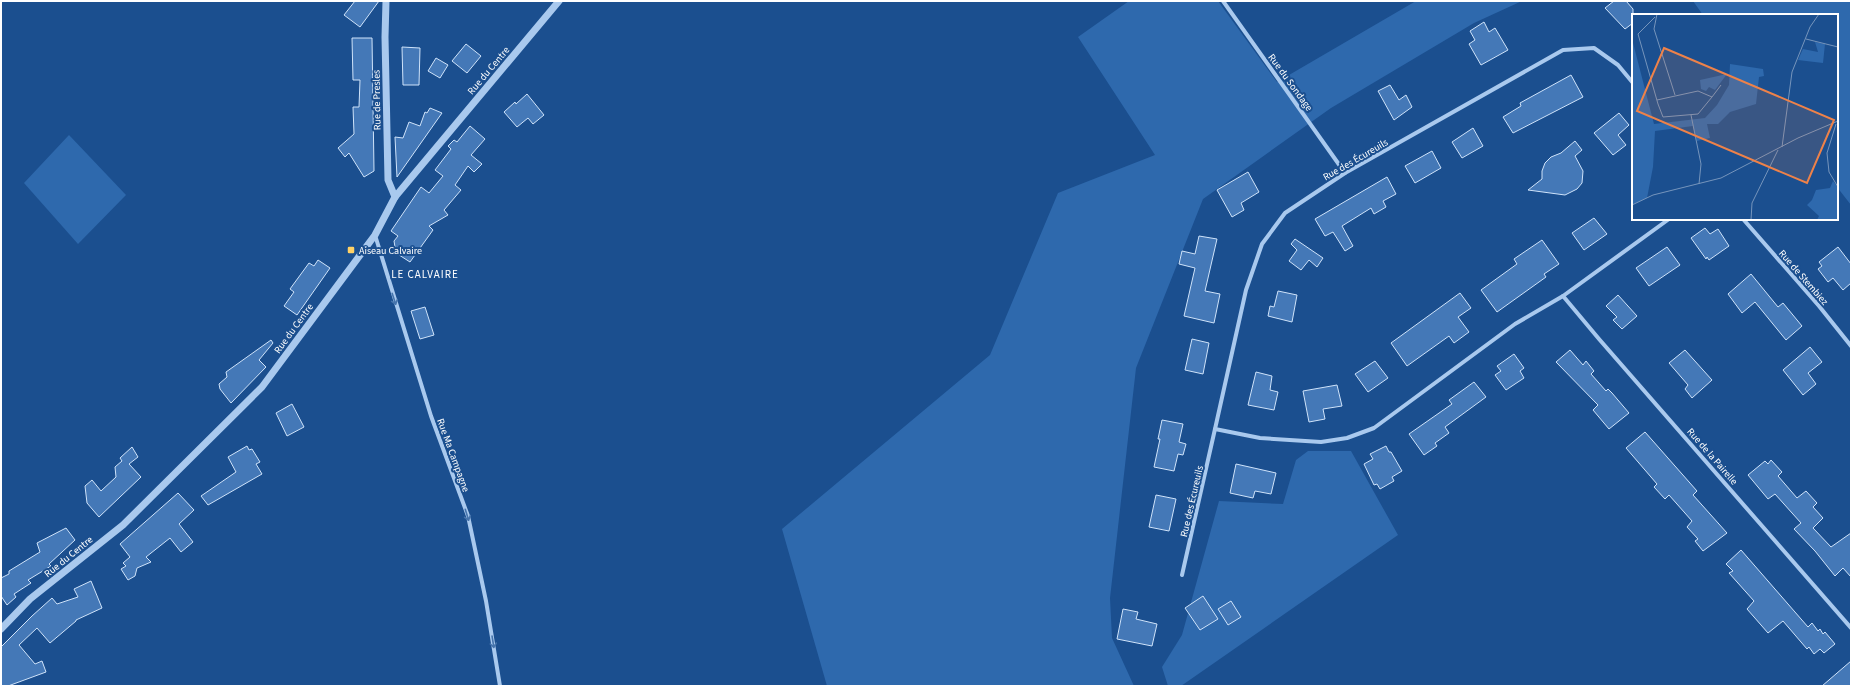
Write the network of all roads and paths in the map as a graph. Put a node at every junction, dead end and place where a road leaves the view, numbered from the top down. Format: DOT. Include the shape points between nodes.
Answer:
graph roads {
  1 [pos="386,1"];
  2 [pos="559,1"];
  3 [pos="1223,1"];
  4 [pos="1632,82"];
  5 [pos="1345,173"];
  6 [pos="395,197"];
  7 [pos="1668,220"];
  8 [pos="1744,220"];
  9 [pos="375,235"];
  10 [pos="1563,296"];
  11 [pos="1851,346"];
  12 [pos="1215,429"];
  13 [pos="1182,576"];
  14 [pos="1851,628"];
  15 [pos="1,629"];
  16 [pos="500,686"];
  1 -- 6 [label="street, Rue de Presles" via="388,180"];
  2 -- 6 [label="street, Rue du Centre"];
  3 -- 5 [label="street, Rue du Sondage"];
  4 -- 5 [label="street, Rue des Écureuils" via="1618,65 1594,48 1563,50"];
  5 -- 12 [label="street, Rue des Écureuils" via="1286,213 1262,244 1246,290"];
  6 -- 9 [label="street, Rue du Centre"];
  7 -- 10 [label="street"];
  8 -- 11 [label="street, Rue de Stembiez"];
  9 -- 15 [label="street, Rue du Centre" via="262,386 123,525 30,599"];
  9 -- 16 [label="street, Rue Ma Campagne, one-way" via="431,416 468,516 486,600"];
  10 -- 12 [label="street" via="1515,324 1374,428 1347,438 1321,442 1260,438"];
  10 -- 14 [label="street, Rue de la Pairelle"];
  12 -- 13 [label="street, Rue des Écureuils"];
}
